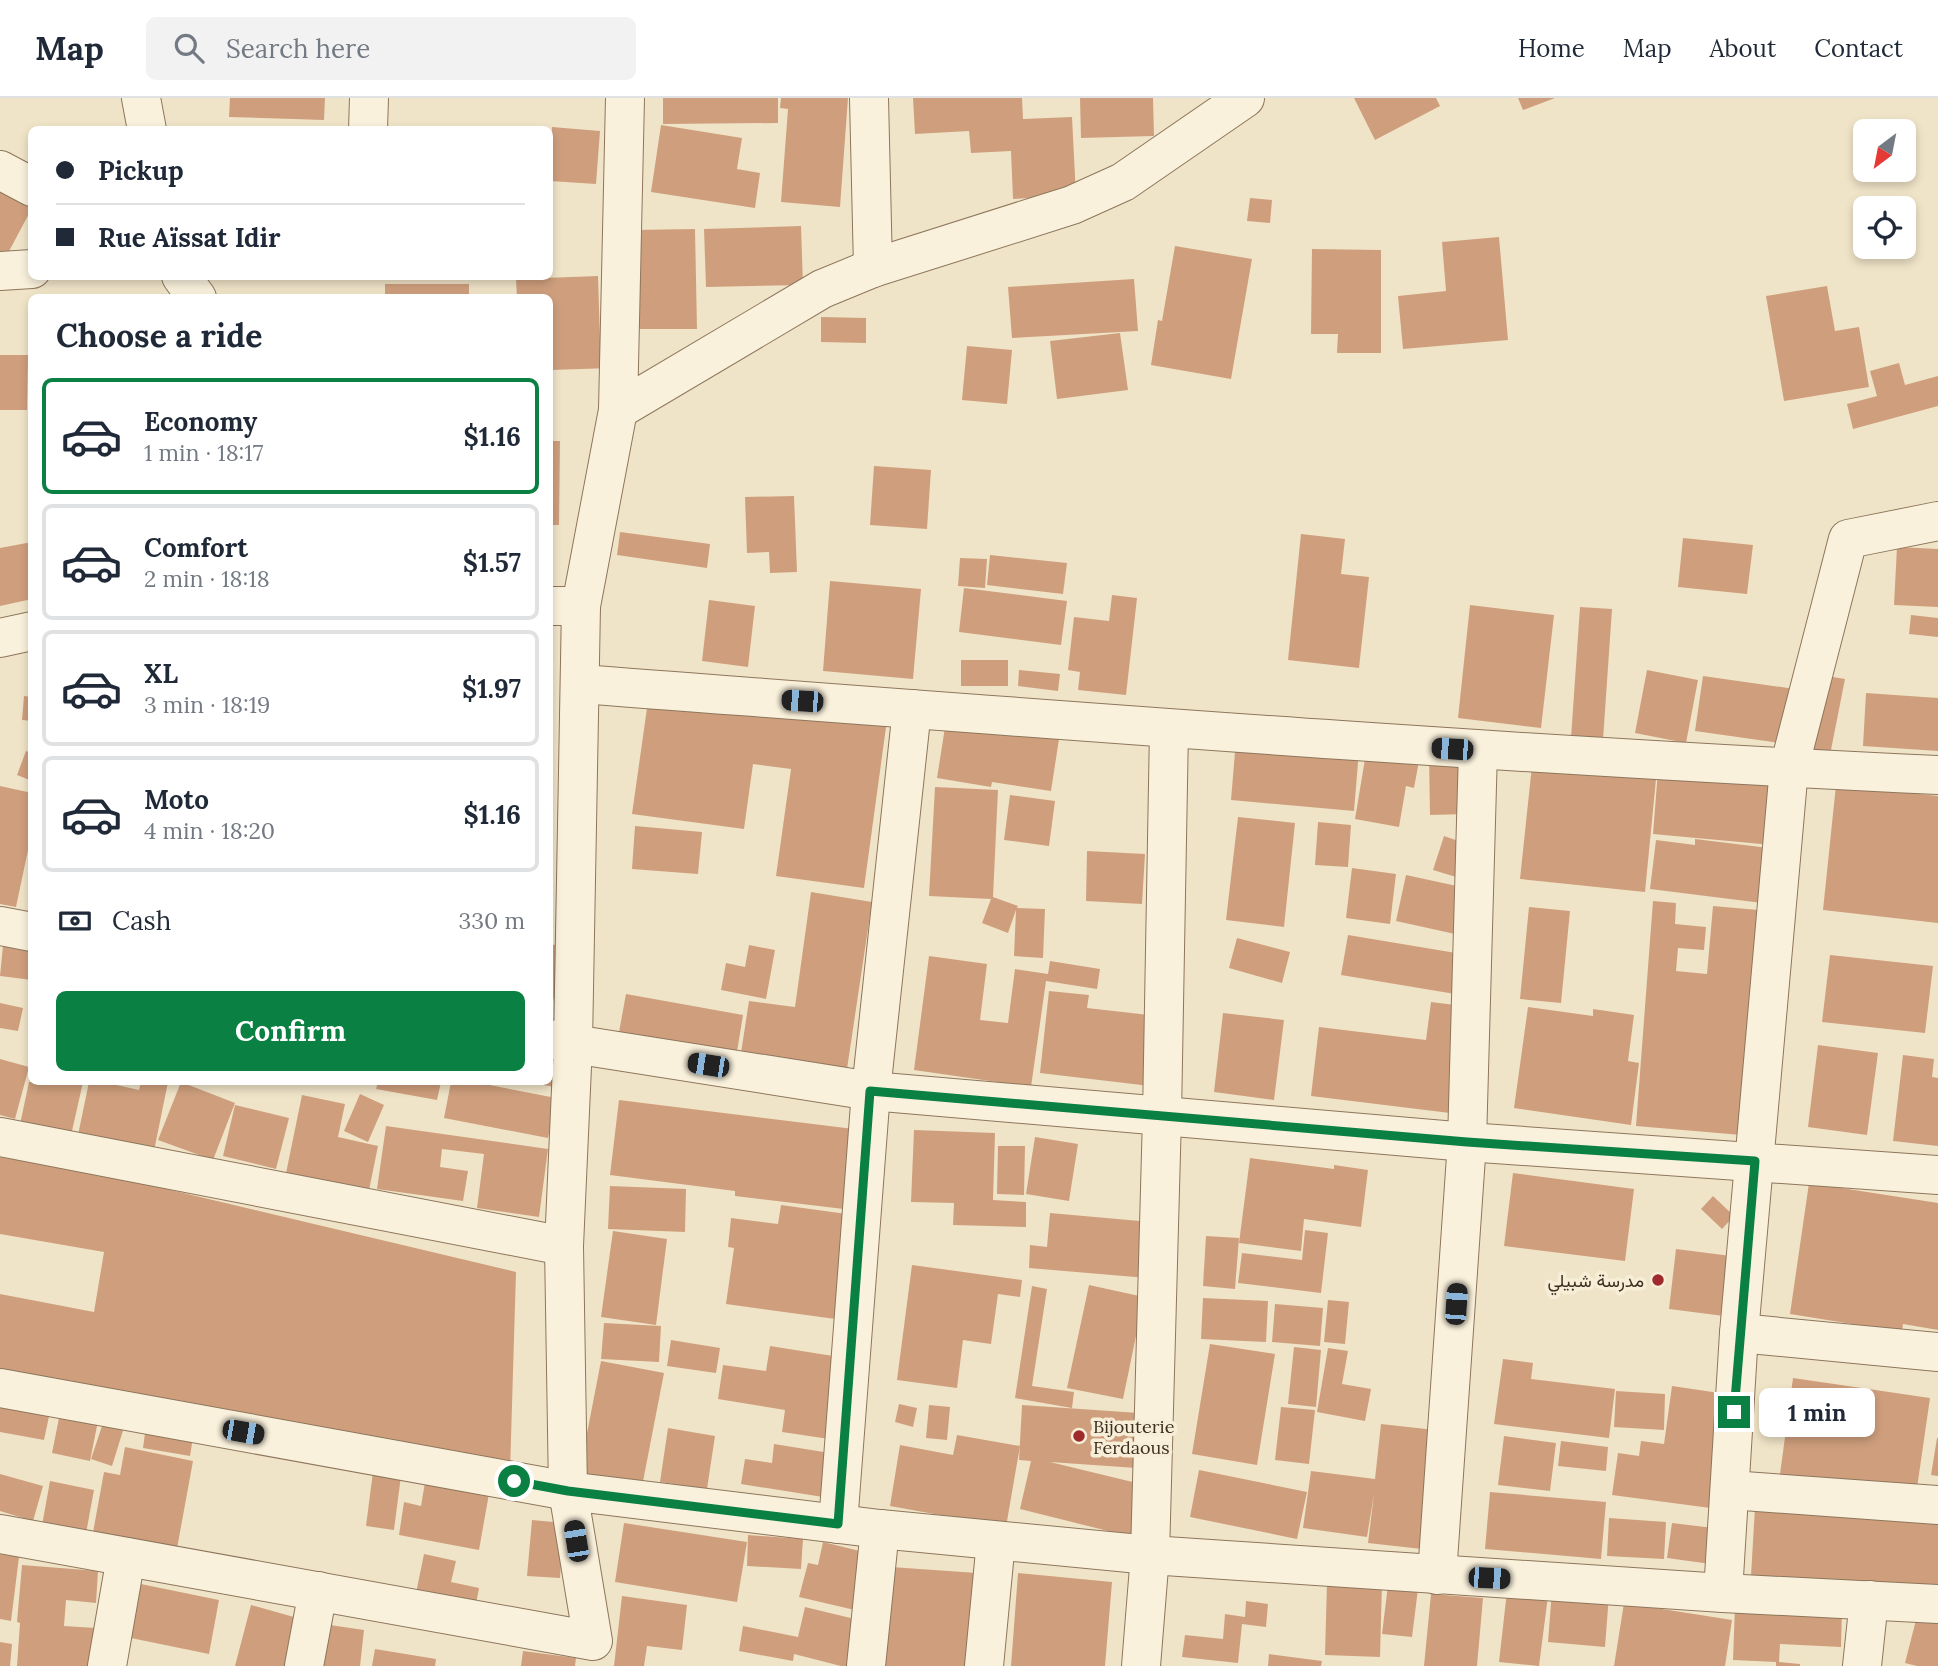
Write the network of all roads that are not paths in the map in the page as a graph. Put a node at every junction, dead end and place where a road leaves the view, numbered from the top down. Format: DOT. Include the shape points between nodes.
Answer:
graph roads {
  1 [pos="141,98"];
  2 [pos="369,98"];
  3 [pos="625,98"];
  4 [pos="869,98"];
  5 [pos="1240,100"];
  6 [pos="145,126"];
  7 [pos="368,126"];
  8 [pos="0,170"];
  9 [pos="28,185"];
  10 [pos="873,268"];
  11 [pos="28,269"];
  12 [pos="0,271"];
  13 [pos="618,410"];
  14 [pos="1938,521"];
  15 [pos="565,606"];
  16 [pos="28,632"];
  17 [pos="0,638"];
  18 [pos="580,684"];
  19 [pos="912,709"];
  20 [pos="1169,729"];
  21 [pos="1478,750"];
  22 [pos="1790,768"];
  23 [pos="1938,775"];
  24 [pos="0,926"];
  25 [pos="28,931"];
  26 [pos="561,1041"];
  27 [pos="870,1091"];
  28 [pos="1163,1116"];
  29 [pos="0,1137"];
  30 [pos="1467,1142"];
  31 [pos="1755,1161"];
  32 [pos="1938,1175"];
  33 [pos="564,1246"];
  34 [pos="1739,1334"];
  35 [pos="1938,1352"];
  36 [pos="0,1388"];
  37 [pos="1730,1490"];
  38 [pos="568,1491"];
  39 [pos="1938,1505"];
  40 [pos="838,1524"];
  41 [pos="880,1529"];
  42 [pos="0,1534"];
  43 [pos="996,1541"];
  44 [pos="1150,1555"];
  45 [pos="126,1557"];
  46 [pos="1437,1574"];
  47 [pos="318,1591"];
  48 [pos="1723,1593"];
  49 [pos="1869,1600"];
  50 [pos="1938,1604"];
  51 [pos="590,1654"];
  52 [pos="107,1666"];
  53 [pos="304,1666"];
  54 [pos="866,1666"];
  55 [pos="984,1666"];
  56 [pos="1141,1666"];
  57 [pos="1862,1666"];
  1 -- 6 [label="street"];
  2 -- 7 [label="street"];
  3 -- 13 [label="street"];
  4 -- 10 [label="street"];
  5 -- 10 [label="street" via="1123,182 1085,199"];
  8 -- 9 [label="street"];
  10 -- 13 [label="street" via="822,289"];
  11 -- 12 [label="street"];
  13 -- 15 [label="street"];
  14 -- 22 [label="street" via="1848,539"];
  15 -- 18 [label="street"];
  16 -- 17 [label="street"];
  18 -- 19 [label="street"];
  18 -- 26 [label="street"];
  19 -- 20 [label="street"];
  19 -- 27 [label="street"];
  20 -- 21 [label="street"];
  20 -- 28 [label="street"];
  21 -- 22 [label="street"];
  21 -- 30 [label="street"];
  22 -- 23 [label="street"];
  22 -- 31 [label="street"];
  24 -- 25 [label="street"];
  26 -- 27 [label="street"];
  26 -- 33 [label="street"];
  27 -- 28 [label="street"];
  27 -- 40 [label="street"];
  28 -- 30 [label="street"];
  28 -- 44 [label="street"];
  29 -- 33 [label="street"];
  30 -- 31 [label="street"];
  30 -- 46 [label="street"];
  31 -- 32 [label="street"];
  31 -- 34 [label="street"];
  33 -- 38 [label="street"];
  34 -- 35 [label="street"];
  34 -- 37 [label="street"];
  36 -- 38 [label="street"];
  37 -- 39 [label="street"];
  37 -- 48 [label="street"];
  38 -- 40 [label="street"];
  38 -- 51 [label="street"];
  40 -- 41 [label="street"];
  41 -- 43 [label="street"];
  41 -- 54 [label="street"];
  42 -- 45 [label="street"];
  43 -- 44 [label="street"];
  43 -- 55 [label="street"];
  44 -- 46 [label="street"];
  44 -- 56 [label="street"];
  45 -- 47 [label="street"];
  45 -- 52 [label="street"];
  46 -- 48 [label="street"];
  47 -- 51 [label="street"];
  47 -- 53 [label="street"];
  48 -- 49 [label="street"];
  49 -- 50 [label="street"];
  49 -- 57 [label="street"];
}
